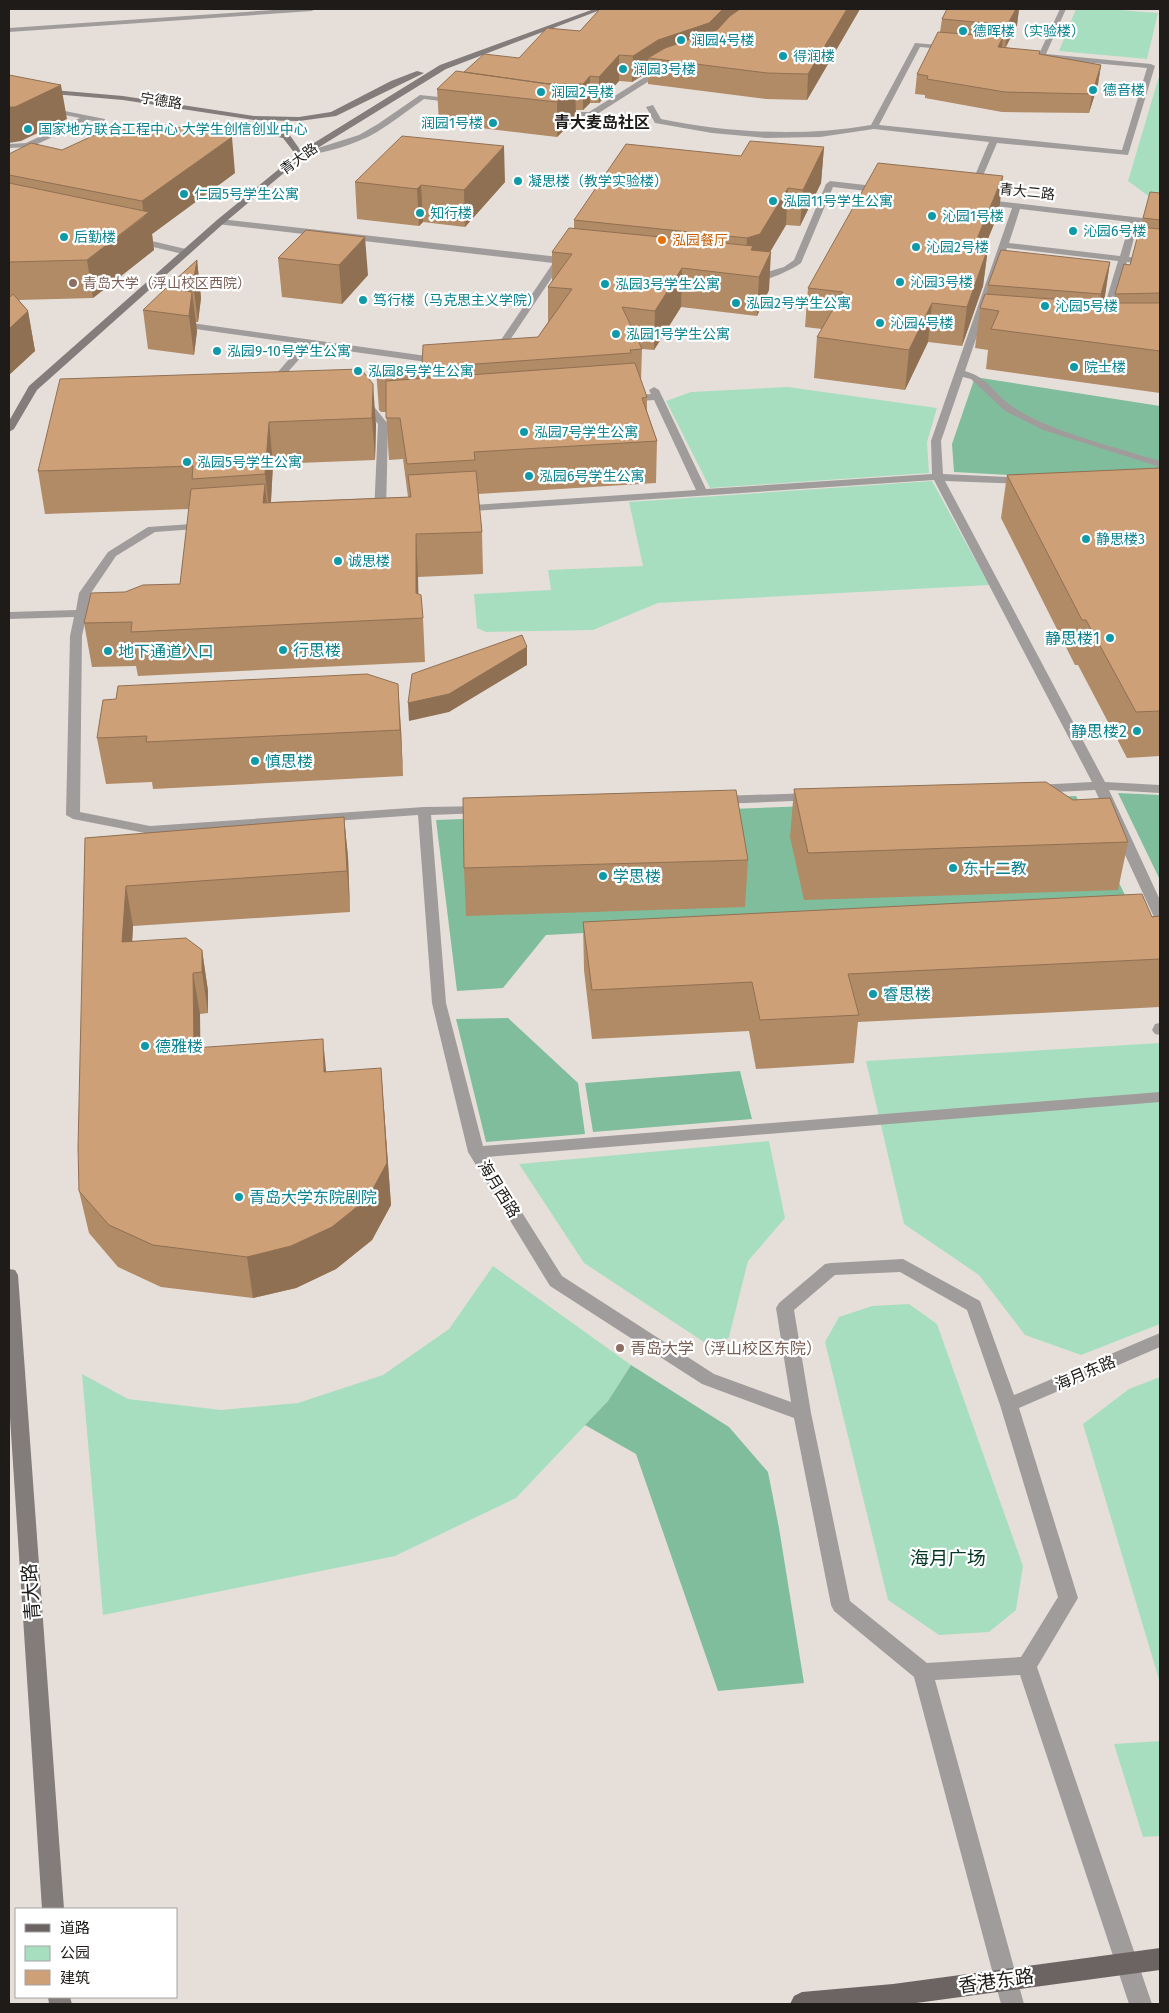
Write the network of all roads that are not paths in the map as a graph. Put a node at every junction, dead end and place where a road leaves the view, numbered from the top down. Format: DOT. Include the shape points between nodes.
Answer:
graph roads {
  1 [pos="312,9"];
  2 [pos="600,9"];
  3 [pos="1063,9"];
  4 [pos="9,30"];
  5 [pos="956,48"];
  6 [pos="1032,55"];
  7 [pos="1042,56"];
  8 [pos="443,67"];
  9 [pos="669,68"];
  10 [pos="44,90"];
  11 [pos="53,92"];
  12 [pos="9,102"];
  13 [pos="462,102"];
  14 [pos="116,106"];
  15 [pos="650,107"];
  16 [pos="374,109"];
  17 [pos="549,114"];
  18 [pos="88,117"];
  19 [pos="227,124"];
  20 [pos="320,125"];
  21 [pos="236,126"];
  22 [pos="874,127"];
  23 [pos="293,128"];
  24 [pos="994,140"];
  25 [pos="9,146"];
  26 [pos="300,155"];
  27 [pos="86,159"];
  28 [pos="890,191"];
  29 [pos="969,199"];
  30 [pos="1017,206"];
  31 [pos="1135,220"];
  32 [pos="220,222"];
  33 [pos="1160,222"];
  34 [pos="122,238"];
  35 [pos="1003,245"];
  36 [pos="187,252"];
  37 [pos="1123,259"];
  38 [pos="559,260"];
  39 [pos="578,262"];
  40 [pos="1160,264"];
  41 [pos="744,281"];
  42 [pos="163,322"];
  43 [pos="1102,329"];
  44 [pos="308,342"];
  45 [pos="487,359"];
  46 [pos="455,362"];
  47 [pos="959,373"];
  48 [pos="350,395"];
  49 [pos="286,398"];
  50 [pos="616,400"];
  51 [pos="9,429"];
  52 [pos="1160,464"];
  53 [pos="938,477"];
  54 [pos="1040,482"];
  55 [pos="702,492"];
  56 [pos="446,510"];
  57 [pos="380,514"];
  58 [pos="221,525"];
  59 [pos="81,613"];
  60 [pos="9,615"];
  61 [pos="1100,786"];
  62 [pos="1160,788"];
  63 [pos="1020,789"];
  64 [pos="831,796"];
  65 [pos="702,801"];
  66 [pos="494,809"];
  67 [pos="424,811"];
  68 [pos="1160,915"];
  69 [pos="1160,1097"];
  70 [pos="476,1152"];
  71 [pos="9,1275"];
  72 [pos="1160,1342"];
  73 [pos="1009,1405"];
  74 [pos="802,1413"];
  75 [pos="1027,1666"];
  76 [pos="923,1672"];
  77 [pos="53,1908"];
  78 [pos="1160,1959"];
  79 [pos="1128,1964"];
  80 [pos="1005,1980"];
  81 [pos="802,2004"];
  82 [pos="1012,2004"];
  83 [pos="1141,2004"];
  1 -- 4 [label="lane"];
  2 -- 8 [label="street, 青大路"];
  3 -- 7 [label="street"];
  5 -- 22 [label="street" via="918,45"];
  6 -- 7 [label="street"];
  7 -- 24 [label="street" via="1152,66 1125,153"];
  8 -- 11 [label="street" via="394,83 333,114 299,119 254,118 123,98"];
  8 -- 16 [label="street, 青大路"];
  9 -- 17 [label="street" via="591,114"];
  10 -- 11 [label="street, 宁德路"];
  11 -- 14 [label="street, 宁德路"];
  12 -- 18 [label="street"];
  13 -- 26 [label="street" via="423,97 362,136 333,148"];
  15 -- 22 [label="street" via="658,121 717,133 805,136"];
  16 -- 20 [label="street"];
  16 -- 26 [label="street, 青大路"];
  18 -- 25 [label="street" via="28,145"];
  18 -- 27 [label="street" via="102,121 98,149"];
  19 -- 21 [label="street"];
  21 -- 23 [label="street"];
  21 -- 26 [label="street" via="286,136"];
  22 -- 24 [label="street"];
  24 -- 29 [label="street"];
  26 -- 32 [label="street, 青大路"];
  28 -- 41 [label="street" via="830,184 798,262 786,269"];
  29 -- 30 [label="street"];
  29 -- 33 [label="street, 青大二路"];
  30 -- 31 [label="street"];
  30 -- 35 [label="street"];
  31 -- 33 [label="street"];
  31 -- 37 [label="street"];
  32 -- 36 [label="street, 青大路"];
  32 -- 38 [label="street"];
  34 -- 36 [label="street"];
  35 -- 37 [label="street"];
  35 -- 47 [label="street" via="979,329"];
  36 -- 51 [label="street, 青大路" via="33,388"];
  37 -- 40 [label="street"];
  37 -- 43 [label="street"];
  38 -- 39 [label="street"];
  38 -- 45 [label="street" via="495,356"];
  42 -- 44 [label="street"];
  44 -- 46 [label="street"];
  44 -- 49 [label="street" via="282,373"];
  47 -- 52 [label="street" via="975,377 1009,409 1047,428"];
  47 -- 53 [label="street" via="936,441"];
  48 -- 57 [label="street" via="359,395 382,417"];
  50 -- 55 [label="street" via="655,394"];
  53 -- 54 [label="street"];
  53 -- 55 [label="street"];
  53 -- 61 [label="street"];
  55 -- 56 [label="street"];
  58 -- 59 [label="street" via="152,529 112,554 85,593"];
  59 -- 60 [label="street"];
  59 -- 67 [label="street" via="76,636 73,815 150,830"];
  61 -- 62 [label="street"];
  61 -- 63 [label="street"];
  61 -- 68 [label="street"];
  64 -- 65 [label="street"];
  66 -- 67 [label="street"];
  67 -- 70 [label="street, 海月西路" via="439,1003"];
  69 -- 70 [label="street"];
  70 -- 74 [label="street, 海月西路" via="556,1281 708,1379"];
  71 -- 77 [label="street, 青大路"];
  72 -- 73 [label="street"];
  73 -- 74 [label="street" via="974,1306 903,1265 831,1269 785,1308"];
  73 -- 75 [label="street" via="1068,1598"];
  74 -- 76 [label="street" via="841,1605"];
  75 -- 76 [label="street"];
  75 -- 79 [label="street"];
  76 -- 80 [label="street"];
  78 -- 79 [label="main road, 香港东路"];
  79 -- 80 [label="main road, 香港东路"];
  79 -- 83 [label="street"];
  80 -- 81 [label="main road, 香港东路"];
  80 -- 82 [label="street"];
}
